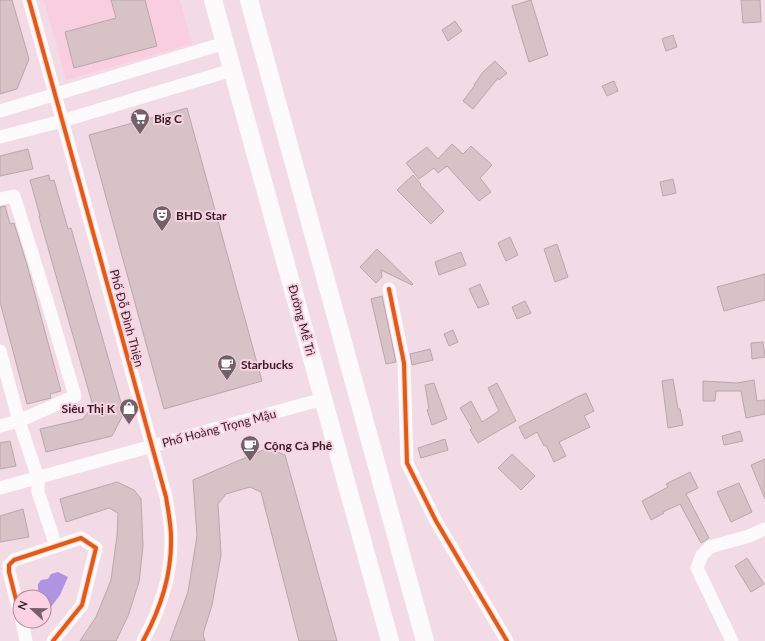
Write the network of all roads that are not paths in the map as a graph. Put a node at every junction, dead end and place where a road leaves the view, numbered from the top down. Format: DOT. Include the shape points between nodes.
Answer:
graph roads {
  1 [pos="29,0"];
  2 [pos="213,0"];
  3 [pos="250,0"];
  4 [pos="225,43"];
  5 [pos="232,70"];
  6 [pos="54,95"];
  7 [pos="0,111"];
  8 [pos="62,121"];
  9 [pos="0,137"];
  10 [pos="0,199"];
  11 [pos="389,290"];
  12 [pos="0,351"];
  13 [pos="323,399"];
  14 [pos="19,421"];
  15 [pos="0,426"];
  16 [pos="152,446"];
  17 [pos="38,478"];
  18 [pos="0,488"];
  19 [pos="765,529"];
  20 [pos="56,546"];
  21 [pos="13,589"];
  22 [pos="24,629"];
  23 [pos="26,641"];
  24 [pos="53,641"];
  25 [pos="143,641"];
  26 [pos="390,641"];
  27 [pos="425,641"];
  28 [pos="507,641"];
  29 [pos="732,641"];
  1 -- 6 [label="street, Phố Đỗ Đình Thiện"];
  2 -- 4 [label="main road, Đường Mễ Trì"];
  3 -- 27 [label="main road"];
  4 -- 5 [label="main road, Đường Mễ Trì"];
  4 -- 6 [label="street"];
  5 -- 8 [label="street"];
  5 -- 13 [label="main road, Đường Mễ Trì"];
  6 -- 7 [label="street"];
  6 -- 8 [label="street, Phố Đỗ Đình Thiện"];
  8 -- 9 [label="street"];
  8 -- 16 [label="street, Phố Đỗ Đình Thiện"];
  10 -- 14 [label="street" via="14,196 74,396"];
  11 -- 28 [label="street" via="404,363 408,463 436,521"];
  12 -- 14 [label="street"];
  13 -- 16 [label="street, Phố Hoàng Trọng Mậu"];
  13 -- 26 [label="main road, Đường Mễ Trì"];
  14 -- 15 [label="street"];
  14 -- 17 [label="street"];
  16 -- 17 [label="street, Phố Hoàng Trọng Mậu"];
  16 -- 25 [label="street, Phố Đỗ Đình Thiện" via="166,497 171,537 163,592"];
  17 -- 18 [label="street, Phố Hoàng Trọng Mậu"];
  17 -- 20 [label="street" via="38,492"];
  19 -- 29 [label="street" via="710,547 702,554 697,568"];
  20 -- 21 [label="street" via="14,560 9,565"];
  20 -- 24 [label="street" via="81,538 96,548 82,605"];
  22 -- 23 [label="street"];
}
